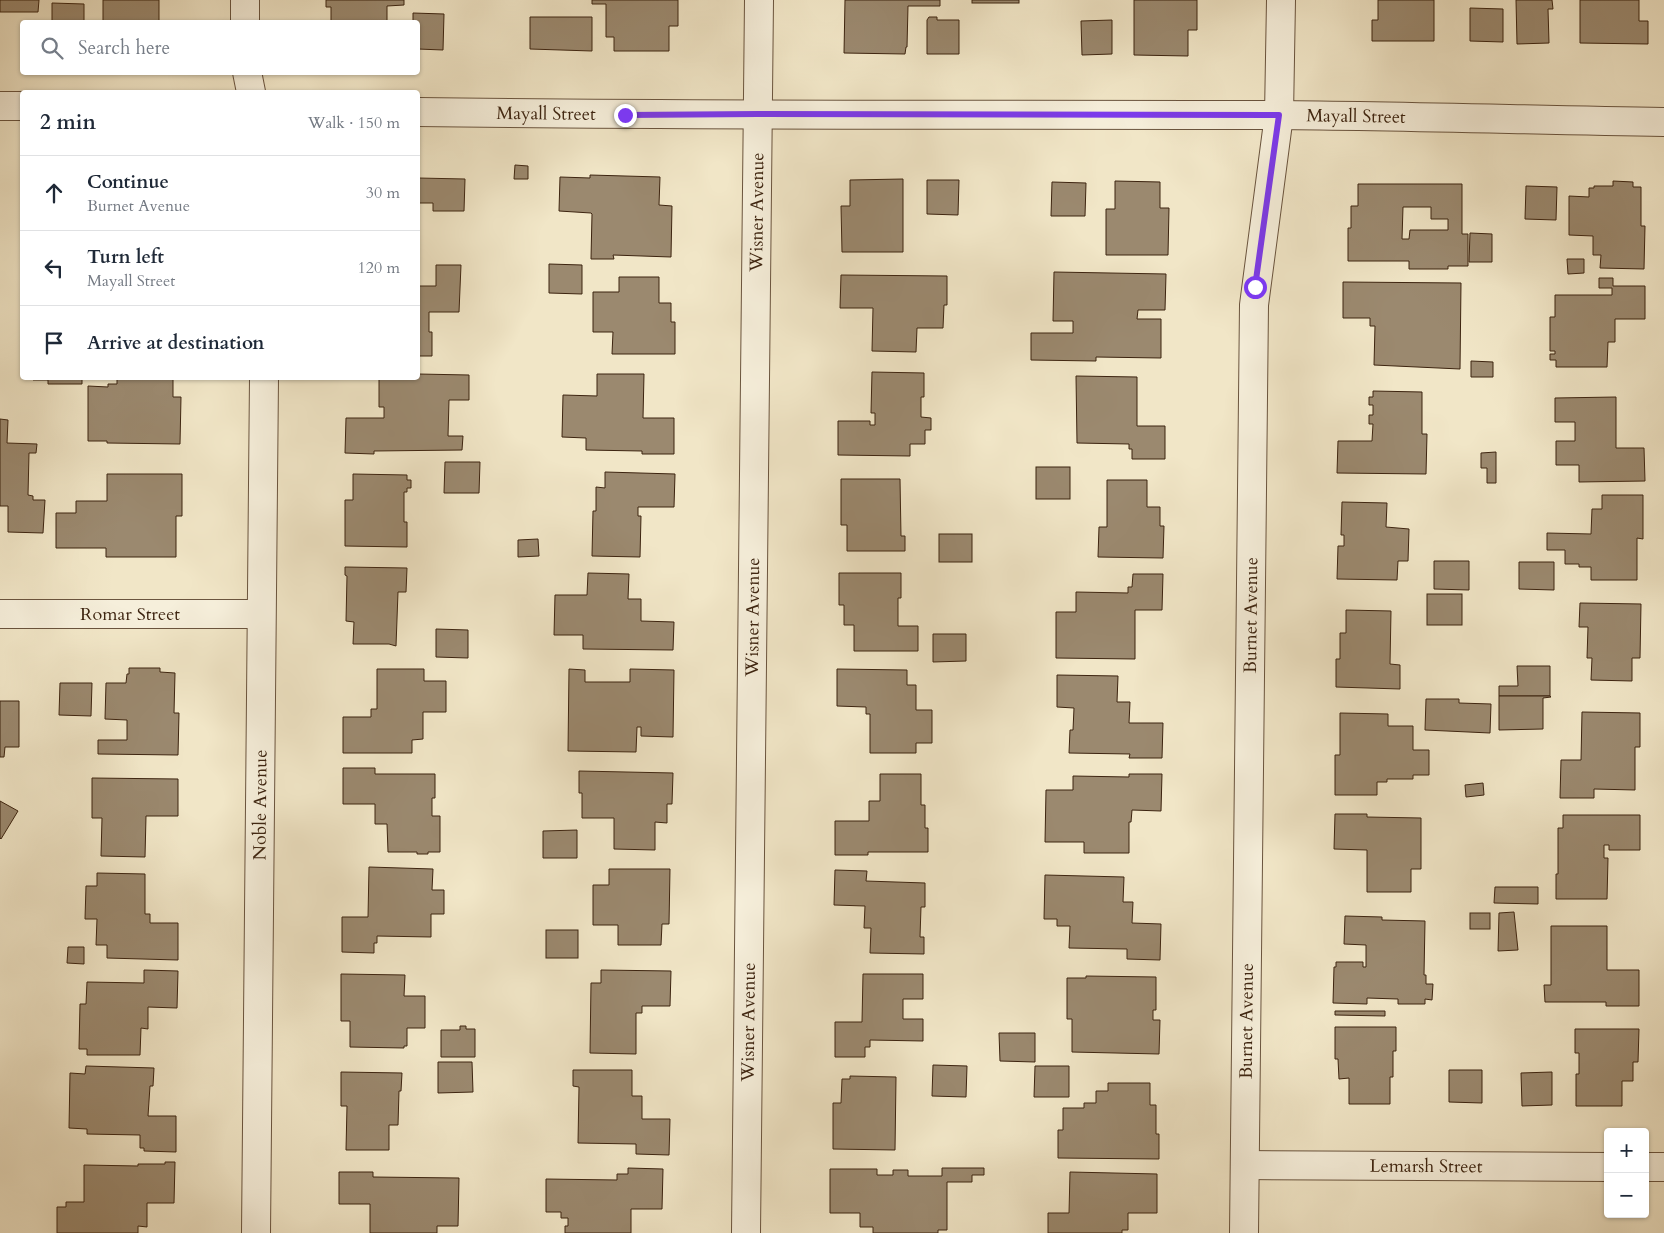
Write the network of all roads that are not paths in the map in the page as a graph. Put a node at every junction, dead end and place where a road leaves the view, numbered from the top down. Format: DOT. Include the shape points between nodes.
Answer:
graph roads {
  1 [pos="245,0"];
  2 [pos="759,0"];
  3 [pos="1280,0"];
  4 [pos="245,20"];
  5 [pos="248,75"];
  6 [pos="251,90"];
  7 [pos="0,106"];
  8 [pos="20,106"];
  9 [pos="420,112"];
  10 [pos="758,114"];
  11 [pos="1279,115"];
  12 [pos="1664,122"];
  13 [pos="264,380"];
  14 [pos="0,614"];
  15 [pos="260,614"];
  16 [pos="1245,1165"];
  17 [pos="1604,1167"];
  18 [pos="1649,1167"];
  19 [pos="1664,1168"];
  20 [pos="256,1233"];
  21 [pos="746,1233"];
  22 [pos="1244,1233"];
  1 -- 4 [label="street"];
  2 -- 10 [label="street, Wisner Avenue"];
  3 -- 11 [label="street, Burnet Avenue"];
  5 -- 6 [label="street"];
  7 -- 8 [label="street"];
  9 -- 10 [label="street, Mayall Street"];
  10 -- 11 [label="street, Mayall Street"];
  10 -- 21 [label="street, Wisner Avenue"];
  11 -- 12 [label="street, Mayall Street"];
  11 -- 16 [label="street, Burnet Avenue" via="1254,305"];
  13 -- 15 [label="street, Noble Avenue"];
  14 -- 15 [label="street, Romar Street"];
  15 -- 20 [label="street, Noble Avenue"];
  16 -- 17 [label="street, Lemarsh Street"];
  16 -- 22 [label="street, Burnet Avenue"];
  18 -- 19 [label="street"];
}
